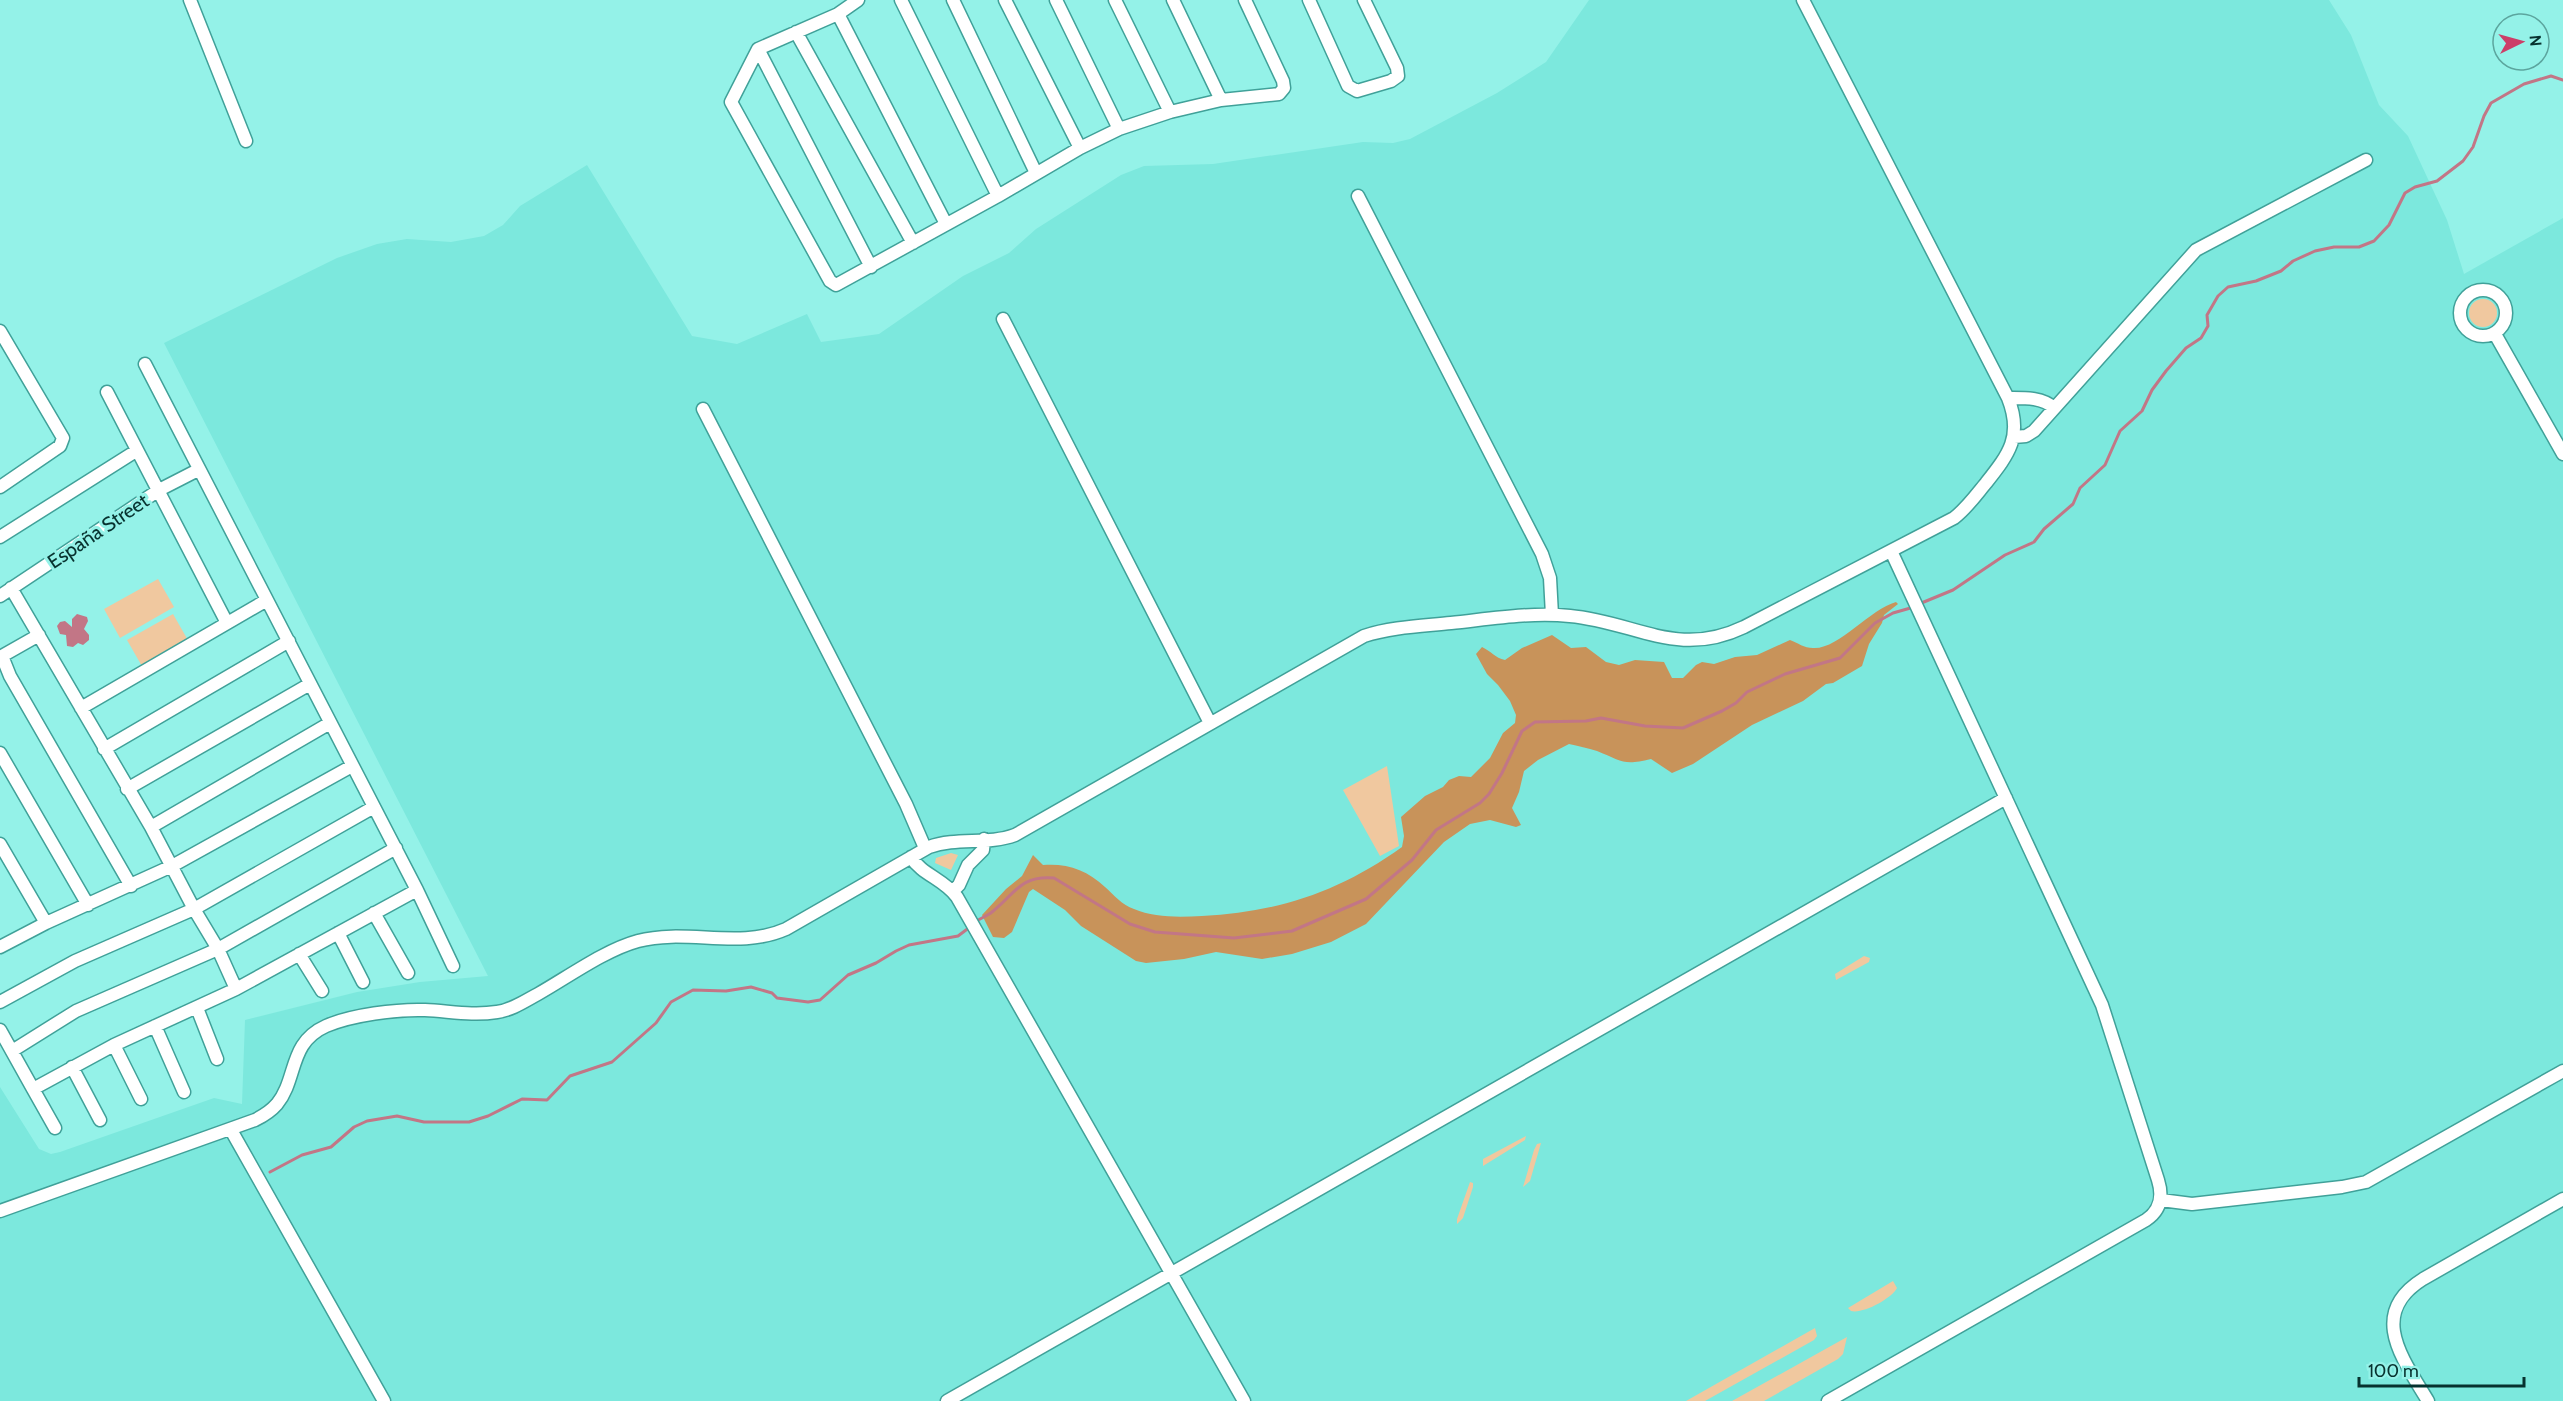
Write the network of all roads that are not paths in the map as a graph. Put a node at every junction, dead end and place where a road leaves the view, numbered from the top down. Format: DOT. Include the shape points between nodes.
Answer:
graph roads {
  1 [pos="190,0"];
  2 [pos="858,0"];
  3 [pos="901,0"];
  4 [pos="953,0"];
  5 [pos="1005,0"];
  6 [pos="1056,0"];
  7 [pos="1115,0"];
  8 [pos="1173,0"];
  9 [pos="1245,0"];
  10 [pos="1309,0"];
  11 [pos="1364,0"];
  12 [pos="1803,0"];
  13 [pos="838,14"];
  14 [pos="796,32"];
  15 [pos="758,49"];
  16 [pos="1221,100"];
  17 [pos="1170,112"];
  18 [pos="1119,129"];
  19 [pos="246,141"];
  20 [pos="1080,148"];
  21 [pos="2366,160"];
  22 [pos="1036,173"];
  23 [pos="998,196"];
  24 [pos="1358,196"];
  25 [pos="946,224"];
  26 [pos="913,243"];
  27 [pos="871,267"];
  28 [pos="1003,319"];
  29 [pos="0,331"];
  30 [pos="2495,334"];
  31 [pos="145,364"];
  32 [pos="106,392"];
  33 [pos="2008,398"];
  34 [pos="2054,408"];
  35 [pos="703,409"];
  36 [pos="2014,437"];
  37 [pos="136,452"];
  38 [pos="2563,454"];
  39 [pos="198,470"];
  40 [pos="0,487"];
  41 [pos="159,490"];
  42 [pos="0,537"];
  43 [pos="1892,551"];
  44 [pos="11,588"];
  45 [pos="0,596"];
  46 [pos="267,600"];
  47 [pos="1552,615"];
  48 [pos="227,624"];
  49 [pos="39,635"];
  50 [pos="289,641"];
  51 [pos="1,657"];
  52 [pos="310,684"];
  53 [pos="81,708"];
  54 [pos="330,723"];
  55 [pos="1210,723"];
  56 [pos="104,748"];
  57 [pos="0,753"];
  58 [pos="352,766"];
  59 [pos="127,789"];
  60 [pos="2006,798"];
  61 [pos="374,807"];
  62 [pos="151,827"];
  63 [pos="984,839"];
  64 [pos="0,844"];
  65 [pos="396,848"];
  66 [pos="925,848"];
  67 [pos="911,857"];
  68 [pos="172,866"];
  69 [pos="131,886"];
  70 [pos="417,890"];
  71 [pos="953,891"];
  72 [pos="88,905"];
  73 [pos="194,909"];
  74 [pos="374,913"];
  75 [pos="46,923"];
  76 [pos="338,933"];
  77 [pos="1,943"];
  78 [pos="218,949"];
  79 [pos="299,954"];
  80 [pos="453,966"];
  81 [pos="408,973"];
  82 [pos="363,982"];
  83 [pos="236,989"];
  84 [pos="322,991"];
  85 [pos="0,1002"];
  86 [pos="197,1008"];
  87 [pos="155,1026"];
  88 [pos="0,1030"];
  89 [pos="114,1045"];
  90 [pos="12,1051"];
  91 [pos="217,1059"];
  92 [pos="72,1068"];
  93 [pos="2563,1071"];
  94 [pos="33,1089"];
  95 [pos="184,1092"];
  96 [pos="141,1099"];
  97 [pos="100,1120"];
  98 [pos="55,1128"];
  99 [pos="231,1130"];
  100 [pos="2563,1199"];
  101 [pos="2161,1200"];
  102 [pos="0,1211"];
  103 [pos="1173,1273"];
  104 [pos="384,1401"];
  105 [pos="947,1401"];
  106 [pos="1244,1401"];
  107 [pos="1828,1401"];
  108 [pos="2427,1401"];
  1 -- 19 [label="street"];
  2 -- 13 [label="street"];
  3 -- 23 [label="street"];
  4 -- 22 [label="street"];
  5 -- 20 [label="street"];
  6 -- 18 [label="street"];
  7 -- 17 [label="street"];
  8 -- 16 [label="street"];
  9 -- 16 [label="street" via="1284,88 1279,94"];
  10 -- 11 [label="street" via="1348,86 1357,91 1398,76"];
  12 -- 33 [label="street"];
  13 -- 14 [label="street"];
  13 -- 25 [label="street"];
  14 -- 15 [label="street"];
  14 -- 26 [label="street"];
  15 -- 27 [label="street"];
  15 -- 27 [label="street" via="731,102 830,281 840,285"];
  16 -- 17 [label="street"];
  17 -- 18 [label="street"];
  18 -- 20 [label="street"];
  20 -- 22 [label="street"];
  21 -- 34 [label="street" via="2196,250"];
  22 -- 23 [label="street"];
  23 -- 25 [label="street"];
  24 -- 47 [label="street" via="1542,554 1550,578"];
  25 -- 26 [label="street"];
  26 -- 27 [label="street"];
  28 -- 55 [label="street"];
  29 -- 40 [label="street" via="63,438 60,446"];
  30 -- 38 [label="street"];
  31 -- 39 [label="street"];
  32 -- 37 [label="street"];
  33 -- 34 [label="street" via="2033,399"];
  33 -- 36 [label="street"];
  34 -- 36 [label="street" via="2030,434"];
  35 -- 66 [label="street"];
  36 -- 43 [label="street" via="2003,461 1963,511"];
  37 -- 41 [label="street"];
  37 -- 42 [label="street"];
  39 -- 41 [label="street, España Street"];
  39 -- 46 [label="street"];
  41 -- 44 [label="street, España Street"];
  41 -- 48 [label="street"];
  43 -- 47 [label="street" via="1734,632 1707,640 1667,639 1594,620"];
  43 -- 60 [label="street"];
  44 -- 45 [label="street, España Street"];
  44 -- 49 [label="street"];
  46 -- 48 [label="street"];
  46 -- 50 [label="street"];
  47 -- 55 [label="street" via="1368,634"];
  48 -- 53 [label="street"];
  49 -- 51 [label="street"];
  49 -- 53 [label="street"];
  50 -- 52 [label="street"];
  50 -- 56 [label="street"];
  51 -- 69 [label="street"];
  52 -- 54 [label="street"];
  52 -- 59 [label="street"];
  53 -- 56 [label="street"];
  54 -- 58 [label="street"];
  54 -- 62 [label="street"];
  55 -- 63 [label="street" via="1022,832"];
  56 -- 59 [label="street"];
  57 -- 72 [label="street"];
  58 -- 61 [label="street"];
  58 -- 68 [label="street"];
  59 -- 62 [label="street"];
  60 -- 101 [label="street" via="2102,1005"];
  60 -- 103 [label="street"];
  61 -- 65 [label="street"];
  61 -- 73 [label="street"];
  62 -- 68 [label="street"];
  63 -- 66 [label="street"];
  63 -- 71 [label="street" via="983,850 968,865"];
  64 -- 75 [label="street"];
  65 -- 70 [label="street"];
  65 -- 78 [label="street"];
  66 -- 67 [label="street"];
  67 -- 71 [label="street" via="919,869"];
  67 -- 99 [label="street" via="769,935 742,939 670,936 638,941 498,1012 410,1011 327,1026 313,1034 299,1052 277,1104 255,1120"];
  68 -- 69 [label="street"];
  68 -- 73 [label="street"];
  69 -- 72 [label="street"];
  70 -- 74 [label="street"];
  70 -- 80 [label="street"];
  71 -- 103 [label="street"];
  72 -- 75 [label="street"];
  73 -- 78 [label="street"];
  73 -- 85 [label="street" via="75,962"];
  74 -- 76 [label="street"];
  74 -- 81 [label="street"];
  75 -- 77 [label="street"];
  76 -- 79 [label="street"];
  76 -- 82 [label="street"];
  78 -- 83 [label="street"];
  78 -- 90 [label="street" via="76,1011"];
  79 -- 83 [label="street"];
  79 -- 84 [label="street"];
  83 -- 86 [label="street"];
  86 -- 87 [label="street"];
  86 -- 91 [label="street"];
  87 -- 89 [label="street"];
  87 -- 95 [label="street"];
  88 -- 90 [label="street"];
  89 -- 92 [label="street"];
  89 -- 96 [label="street"];
  90 -- 94 [label="street"];
  92 -- 94 [label="street"];
  92 -- 97 [label="street"];
  93 -- 101 [label="street" via="2366,1182 2192,1204"];
  94 -- 98 [label="street"];
  99 -- 102 [label="street"];
  99 -- 104 [label="street"];
  100 -- 108 [label="street" via="2423,1279 2402,1296 2394,1319 2395,1343"];
  101 -- 107 [label="street" via="2157,1211 2146,1220"];
  103 -- 105 [label="street"];
  103 -- 106 [label="street"];
}
